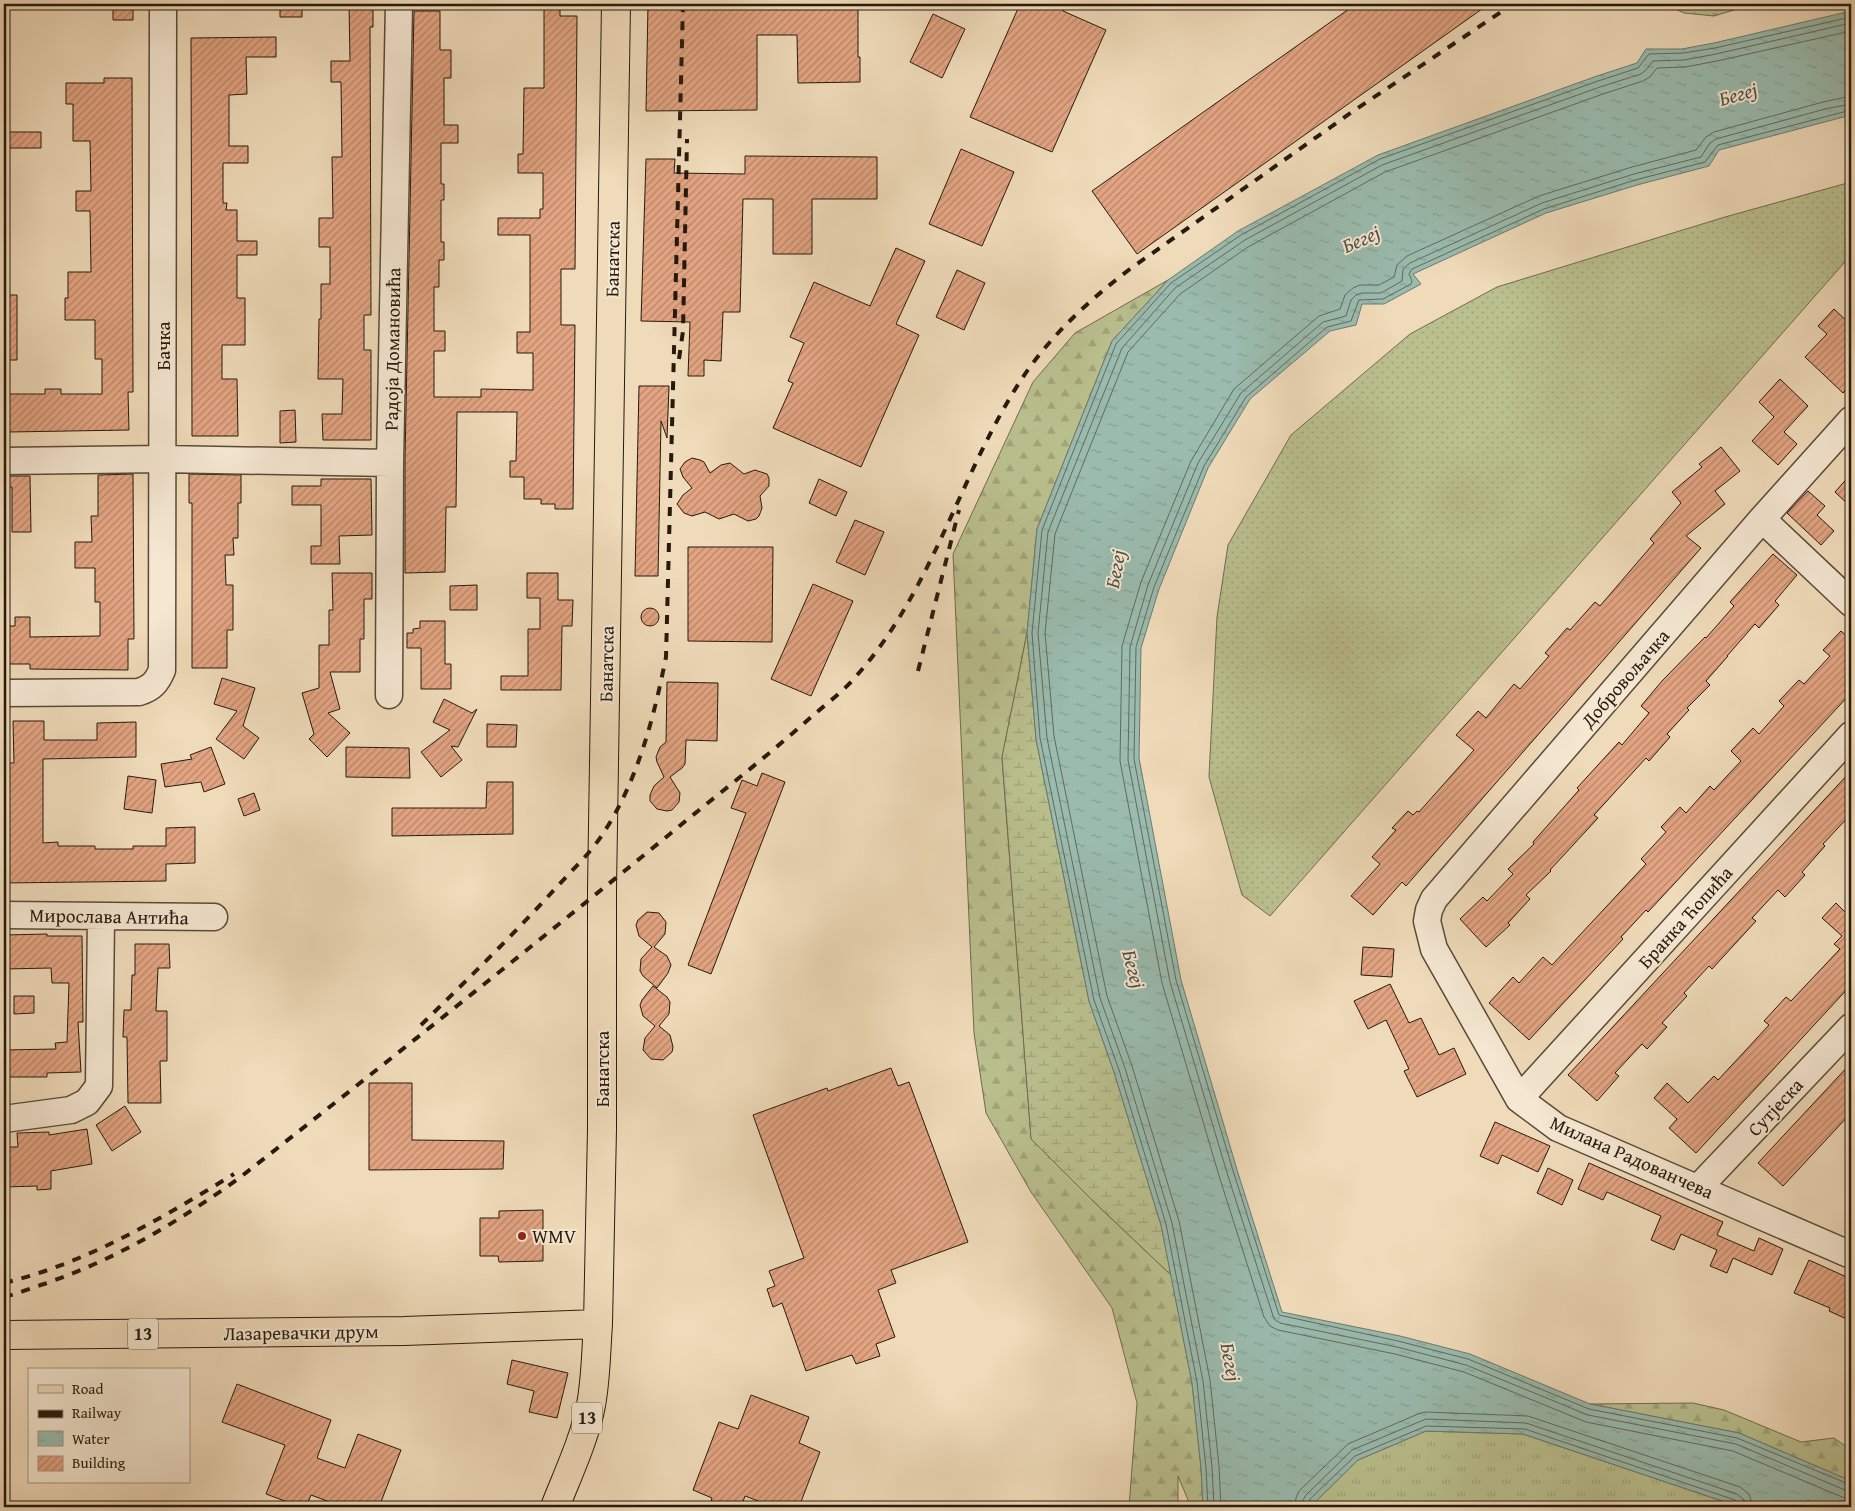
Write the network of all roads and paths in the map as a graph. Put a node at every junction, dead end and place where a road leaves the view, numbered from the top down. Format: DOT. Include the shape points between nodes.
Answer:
graph roads {
  1 [pos="162,4"];
  2 [pos="399,4"];
  3 [pos="616,4"];
  4 [pos="1851,420"];
  5 [pos="163,459"];
  6 [pos="4,461"];
  7 [pos="390,463"];
  8 [pos="1762,519"];
  9 [pos="1851,603"];
  10 [pos="4,693"];
  11 [pos="389,695"];
  12 [pos="1851,735"];
  13 [pos="4,915"];
  14 [pos="101,917"];
  15 [pos="214,917"];
  16 [pos="1434,949"];
  17 [pos="1851,1027"];
  18 [pos="1520,1099"];
  19 [pos="4,1119"];
  20 [pos="1699,1188"];
  21 [pos="1851,1255"];
  22 [pos="598,1324"];
  23 [pos="4,1335"];
  24 [pos="555,1507"];
  1 -- 5 [label="street, Бачка"];
  2 -- 7 [label="street, Радоја Домановића"];
  3 -- 22 [label="main road, Банатска"];
  4 -- 8 [label="street, Добровољачка"];
  5 -- 6 [label="street"];
  5 -- 7 [label="street"];
  5 -- 10 [label="street, Бачка" via="162,670 158,680 139,692"];
  7 -- 11 [label="street, Радоја Домановића"];
  8 -- 9 [label="street"];
  8 -- 16 [label="street, Добровољачка" via="1434,899 1427,921"];
  12 -- 18 [label="street, Бранка Ћопића"];
  13 -- 14 [label="street, Мирослава Антића"];
  14 -- 15 [label="street, Мирослава Антића"];
  14 -- 19 [label="street" via="99,1086 87,1102 70,1110"];
  16 -- 18 [label="street, Милана Радованчева"];
  17 -- 20 [label="street, Сутјеска"];
  18 -- 20 [label="street, Милана Радованчева" via="1558,1128"];
  20 -- 21 [label="street, Милана Радованчева"];
  22 -- 23 [label="main road, Лазаревачки друм / 13" via="404,1331"];
  22 -- 24 [label="main road, 13" via="590,1406"];
}
